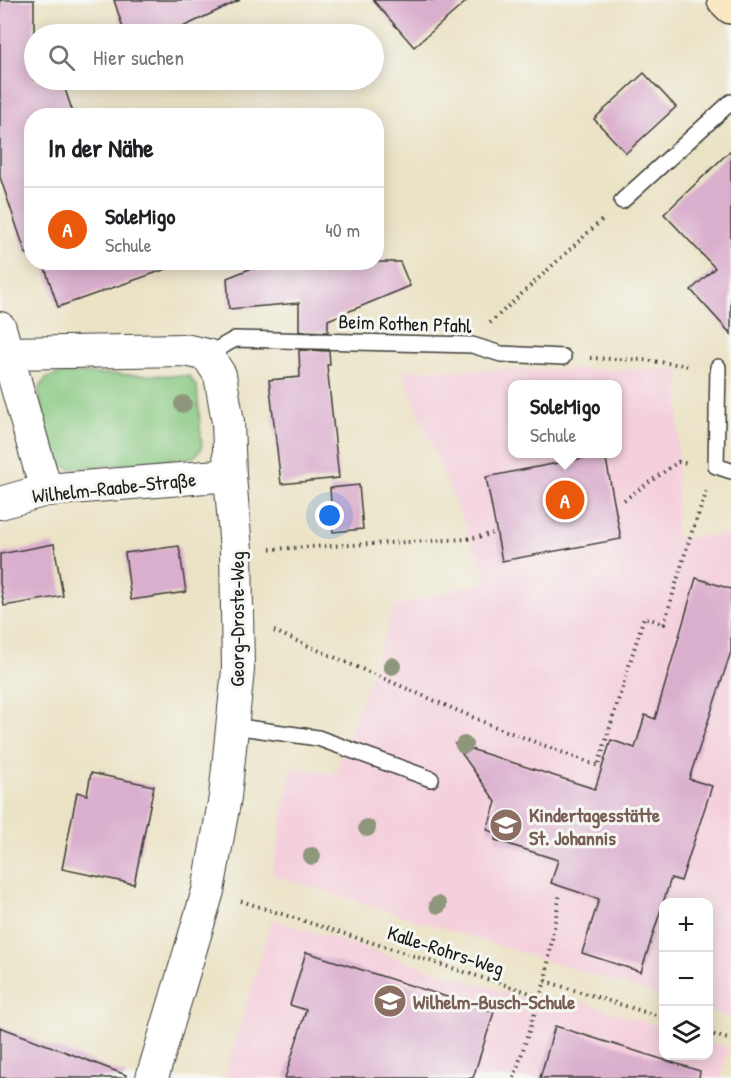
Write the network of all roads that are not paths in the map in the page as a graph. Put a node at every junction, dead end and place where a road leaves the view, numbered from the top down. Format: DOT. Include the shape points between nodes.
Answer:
graph roads {
  1 [pos="724,0"];
  2 [pos="731,8"];
  3 [pos="731,102"];
  4 [pos="622,201"];
  5 [pos="4,340"];
  6 [pos="207,355"];
  7 [pos="563,357"];
  8 [pos="718,367"];
  9 [pos="731,471"];
  10 [pos="230,475"];
  11 [pos="46,490"];
  12 [pos="0,503"];
  13 [pos="233,726"];
  14 [pos="430,779"];
  15 [pos="152,1078"];
  1 -- 2 [label="main road"];
  3 -- 4 [label="lane"];
  5 -- 6 [label="street" via="185,350"];
  5 -- 11 [label="street"];
  6 -- 7 [label="lane, Beim Rothen Pfahl" via="235,339 472,345 501,354"];
  6 -- 10 [label="street, Georg-Droste-Weg" via="220,375 228,422"];
  8 -- 9 [label="lane" via="716,466"];
  10 -- 11 [label="street, Wilhelm-Raabe-Straße"];
  10 -- 13 [label="street, Georg-Droste-Weg" via="238,615"];
  11 -- 12 [label="street, Wilhelm-Raabe-Straße"];
  13 -- 14 [label="lane" via="318,738"];
  13 -- 15 [label="street, Georg-Droste-Weg" via="208,891"];
}
